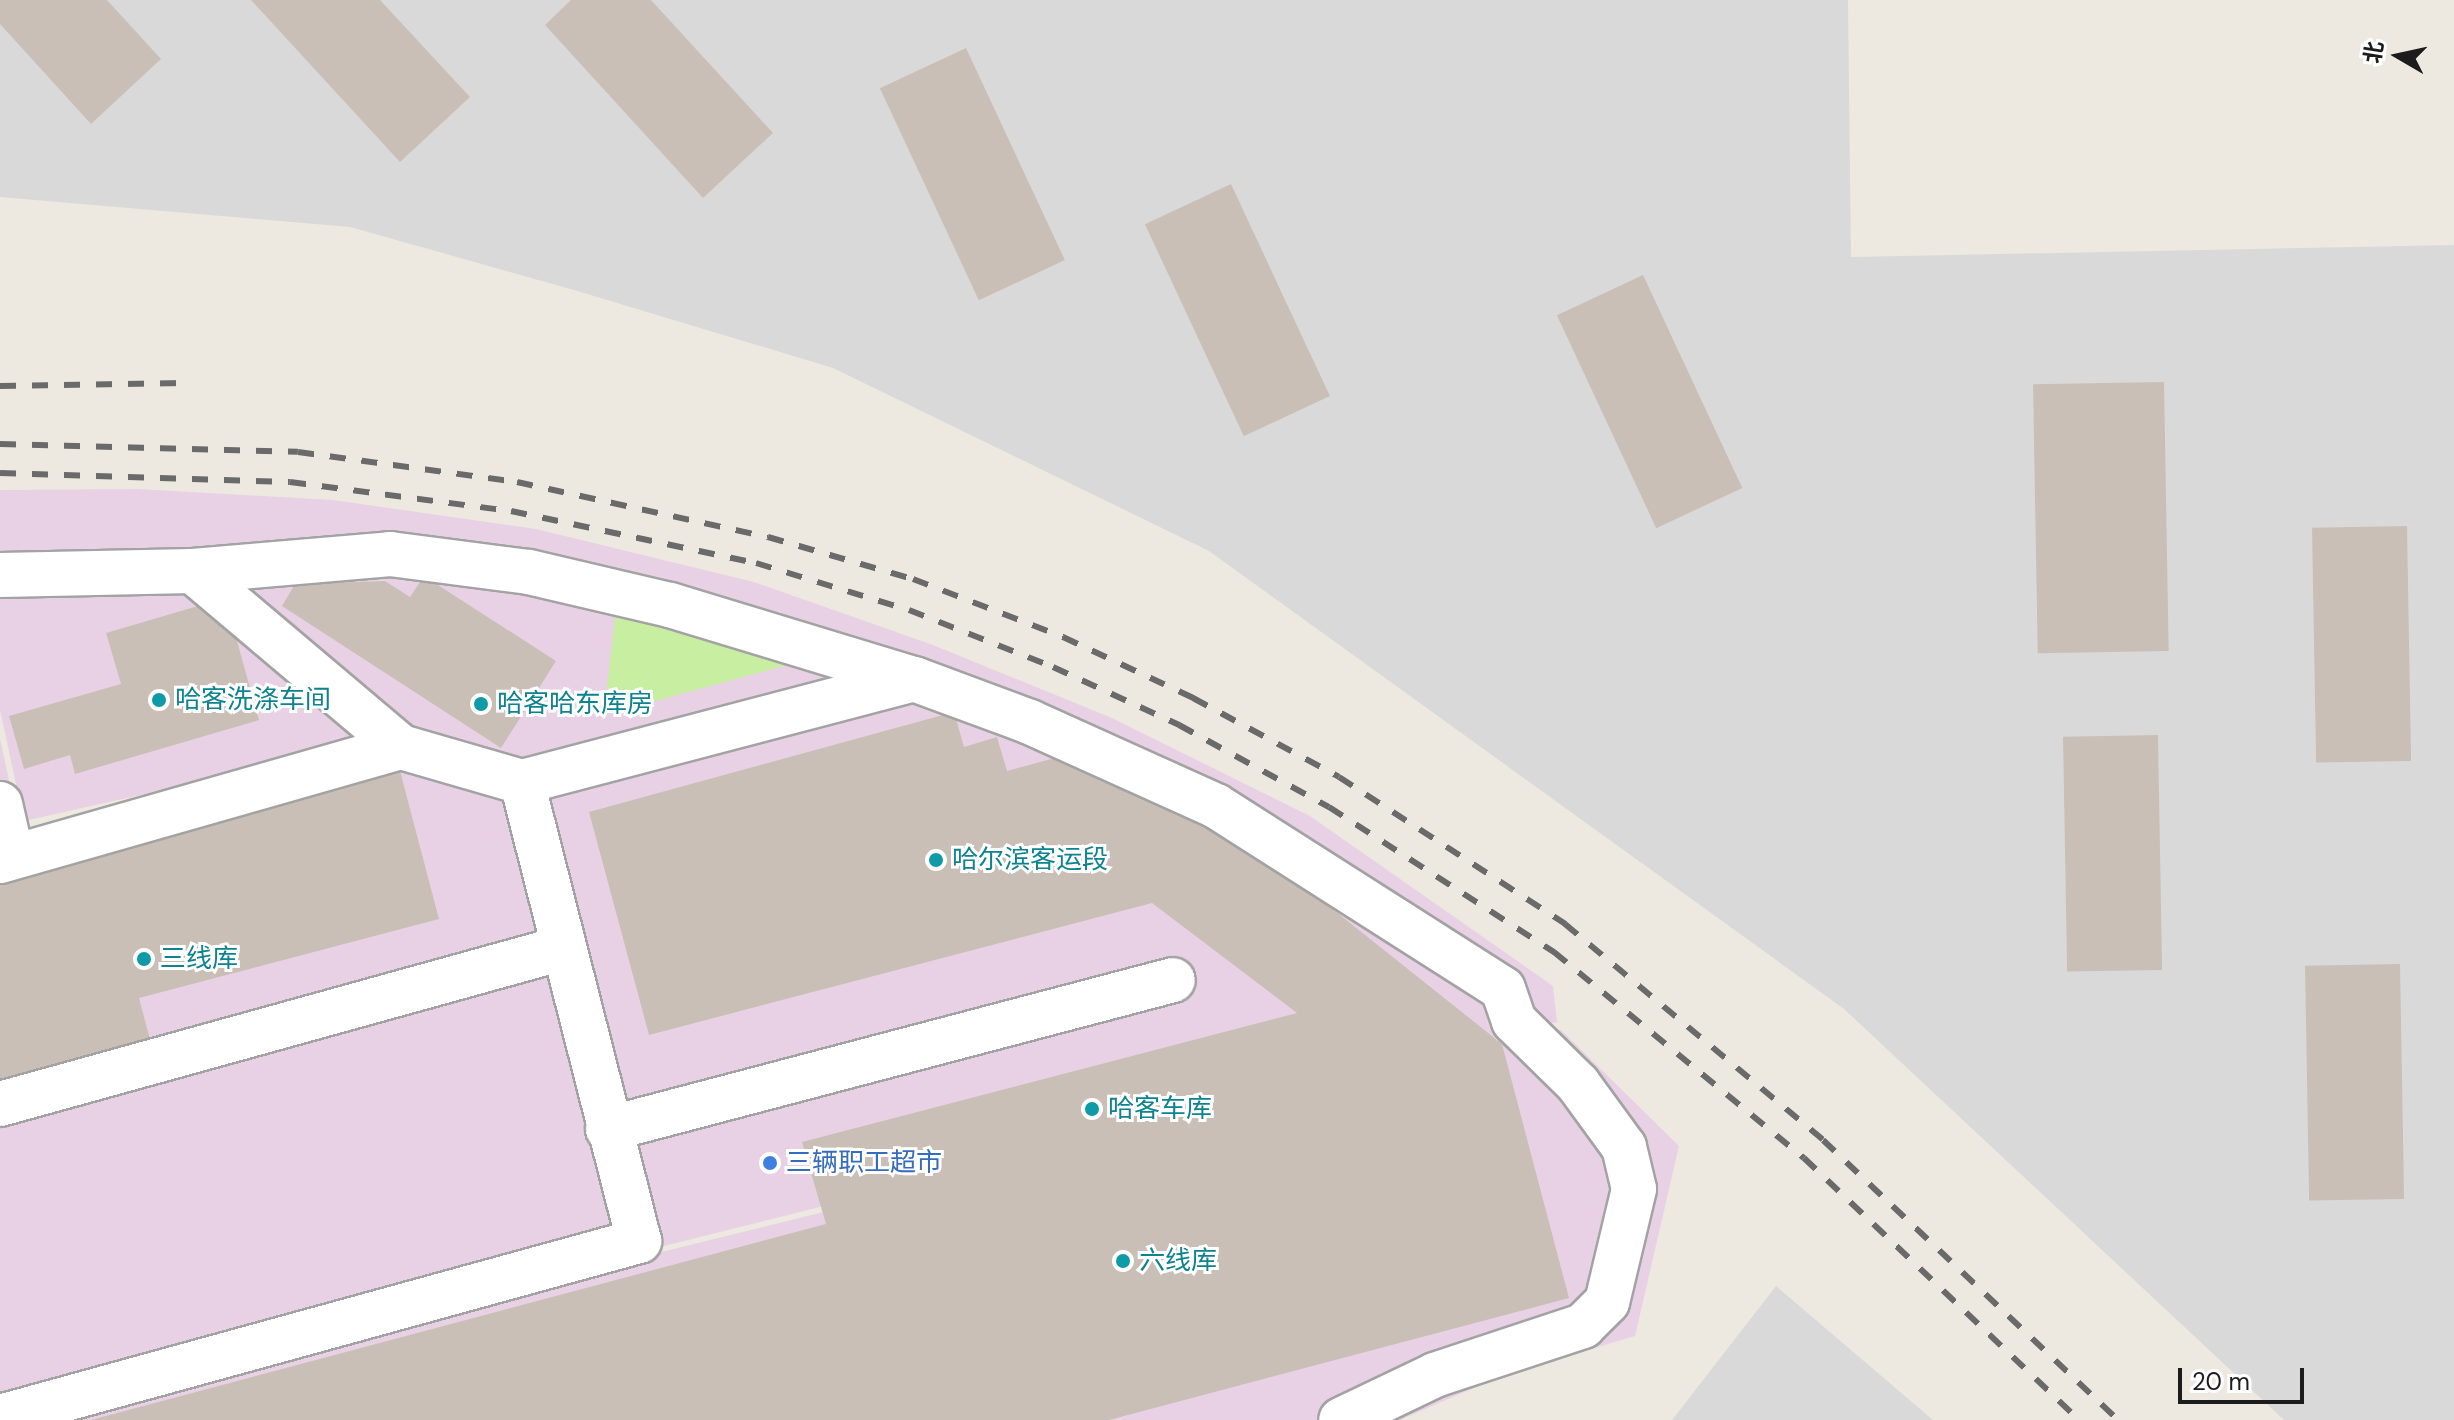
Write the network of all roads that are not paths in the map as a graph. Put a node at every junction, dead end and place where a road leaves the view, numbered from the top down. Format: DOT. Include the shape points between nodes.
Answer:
graph roads {
  1 [pos="193,571"];
  2 [pos="0,575"];
  3 [pos="914,679"];
  4 [pos="401,747"];
  5 [pos="522,782"];
  6 [pos="0,804"];
  7 [pos="6,859"];
  8 [pos="563,948"];
  9 [pos="1173,980"];
  10 [pos="0,1104"];
  11 [pos="608,1129"];
  12 [pos="0,1417"];
  13 [pos="1341,1420"];
  1 -- 2 [label="lane"];
  1 -- 3 [label="lane" via="390,554 529,572 670,605"];
  1 -- 4 [label="lane"];
  3 -- 5 [label="lane"];
  3 -- 13 [label="lane" via="1030,722 1216,806 1503,989 1514,1021 1578,1084 1624,1147 1634,1189 1607,1302 1583,1326 1435,1375"];
  4 -- 5 [label="lane"];
  4 -- 7 [label="lane"];
  5 -- 8 [label="lane"];
  6 -- 7 [label="lane"];
  8 -- 10 [label="lane"];
  8 -- 11 [label="lane"];
  9 -- 11 [label="lane"];
  11 -- 12 [label="lane" via="639,1241"];
}
